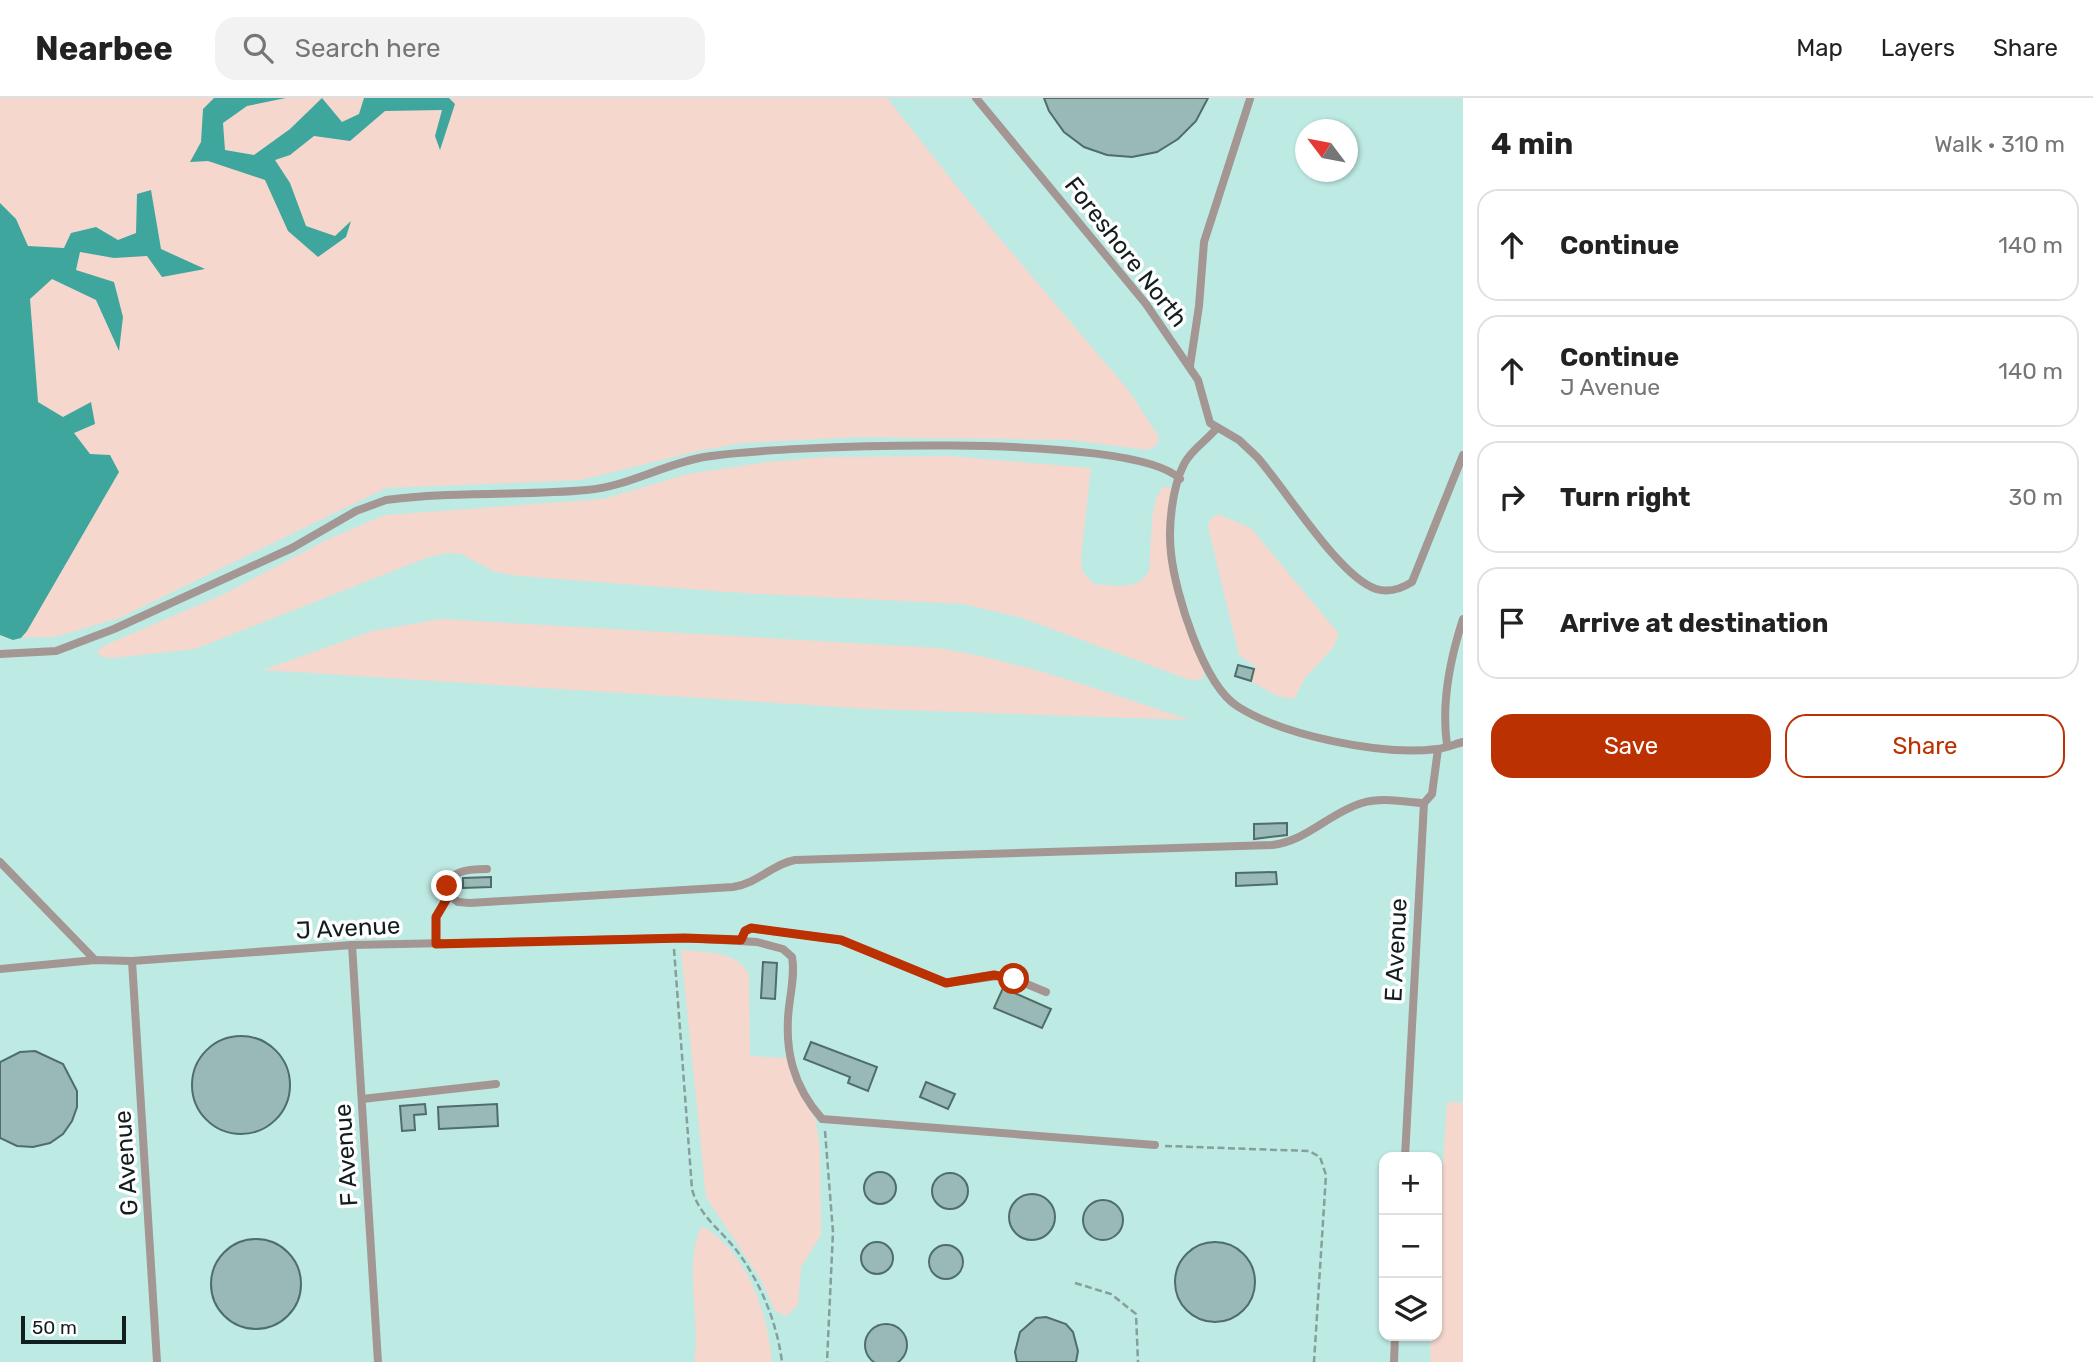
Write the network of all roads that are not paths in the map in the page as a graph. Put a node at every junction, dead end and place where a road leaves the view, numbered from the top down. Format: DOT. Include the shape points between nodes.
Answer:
graph roads {
  1 [pos="976,98"];
  2 [pos="1250,99"];
  3 [pos="1190,366"];
  4 [pos="1216,429"];
  5 [pos="1463,455"];
  6 [pos="1180,479"];
  7 [pos="1463,619"];
  8 [pos="0,654"];
  9 [pos="1463,742"];
  10 [pos="1443,747"];
  11 [pos="1424,803"];
  12 [pos="0,862"];
  13 [pos="487,869"];
  14 [pos="449,895"];
  15 [pos="741,940"];
  16 [pos="436,944"];
  17 [pos="352,945"];
  18 [pos="95,960"];
  19 [pos="132,961"];
  20 [pos="0,970"];
  21 [pos="1046,992"];
  22 [pos="496,1084"];
  23 [pos="362,1100"];
  24 [pos="1155,1145"];
  25 [pos="1405,1152"];
  26 [pos="1395,1341"];
  27 [pos="157,1362"];
  28 [pos="378,1362"];
  29 [pos="1394,1362"];
  1 -- 3 [label="lane, Foreshore North" via="1095,239"];
  2 -- 3 [label="lane" via="1204,243"];
  3 -- 4 [label="lane, Foreshore North"];
  4 -- 5 [label="lane" via="1252,452 1340,562 1378,590 1395,590 1412,582"];
  4 -- 6 [label="lane" via="1184,464"];
  6 -- 8 [label="lane" via="1163,468 1072,452 944,445 728,454 691,460 594,489 394,499 356,511 292,548 74,645 45,653"];
  6 -- 10 [label="lane" via="1170,537 1173,566 1199,649 1231,702 1279,724 1339,743"];
  7 -- 10 [label="lane, E Avenue" via="1449,678"];
  9 -- 10 [label="lane"];
  10 -- 11 [label="lane, E Avenue" via="1432,794"];
  11 -- 14 [label="lane" via="1364,802 1285,844 795,860 755,882 733,887 470,903"];
  11 -- 25 [label="lane, E Avenue"];
  12 -- 18 [label="lane"];
  13 -- 14 [label="lane" via="464,870 453,876 447,886"];
  14 -- 16 [label="lane" via="436,917"];
  15 -- 16 [label="lane, J Avenue"];
  15 -- 21 [label="lane" via="751,928 841,940 946,983 1005,975"];
  15 -- 24 [label="lane" via="774,946 792,957 789,1059 822,1119"];
  16 -- 17 [label="lane, J Avenue"];
  17 -- 19 [label="lane, J Avenue"];
  17 -- 23 [label="lane, F Avenue"];
  18 -- 19 [label="lane, J Avenue"];
  18 -- 20 [label="lane, J Avenue"];
  19 -- 27 [label="lane, G Avenue"];
  22 -- 23 [label="lane"];
  23 -- 28 [label="lane, F Avenue"];
  26 -- 29 [label="lane"];
}
